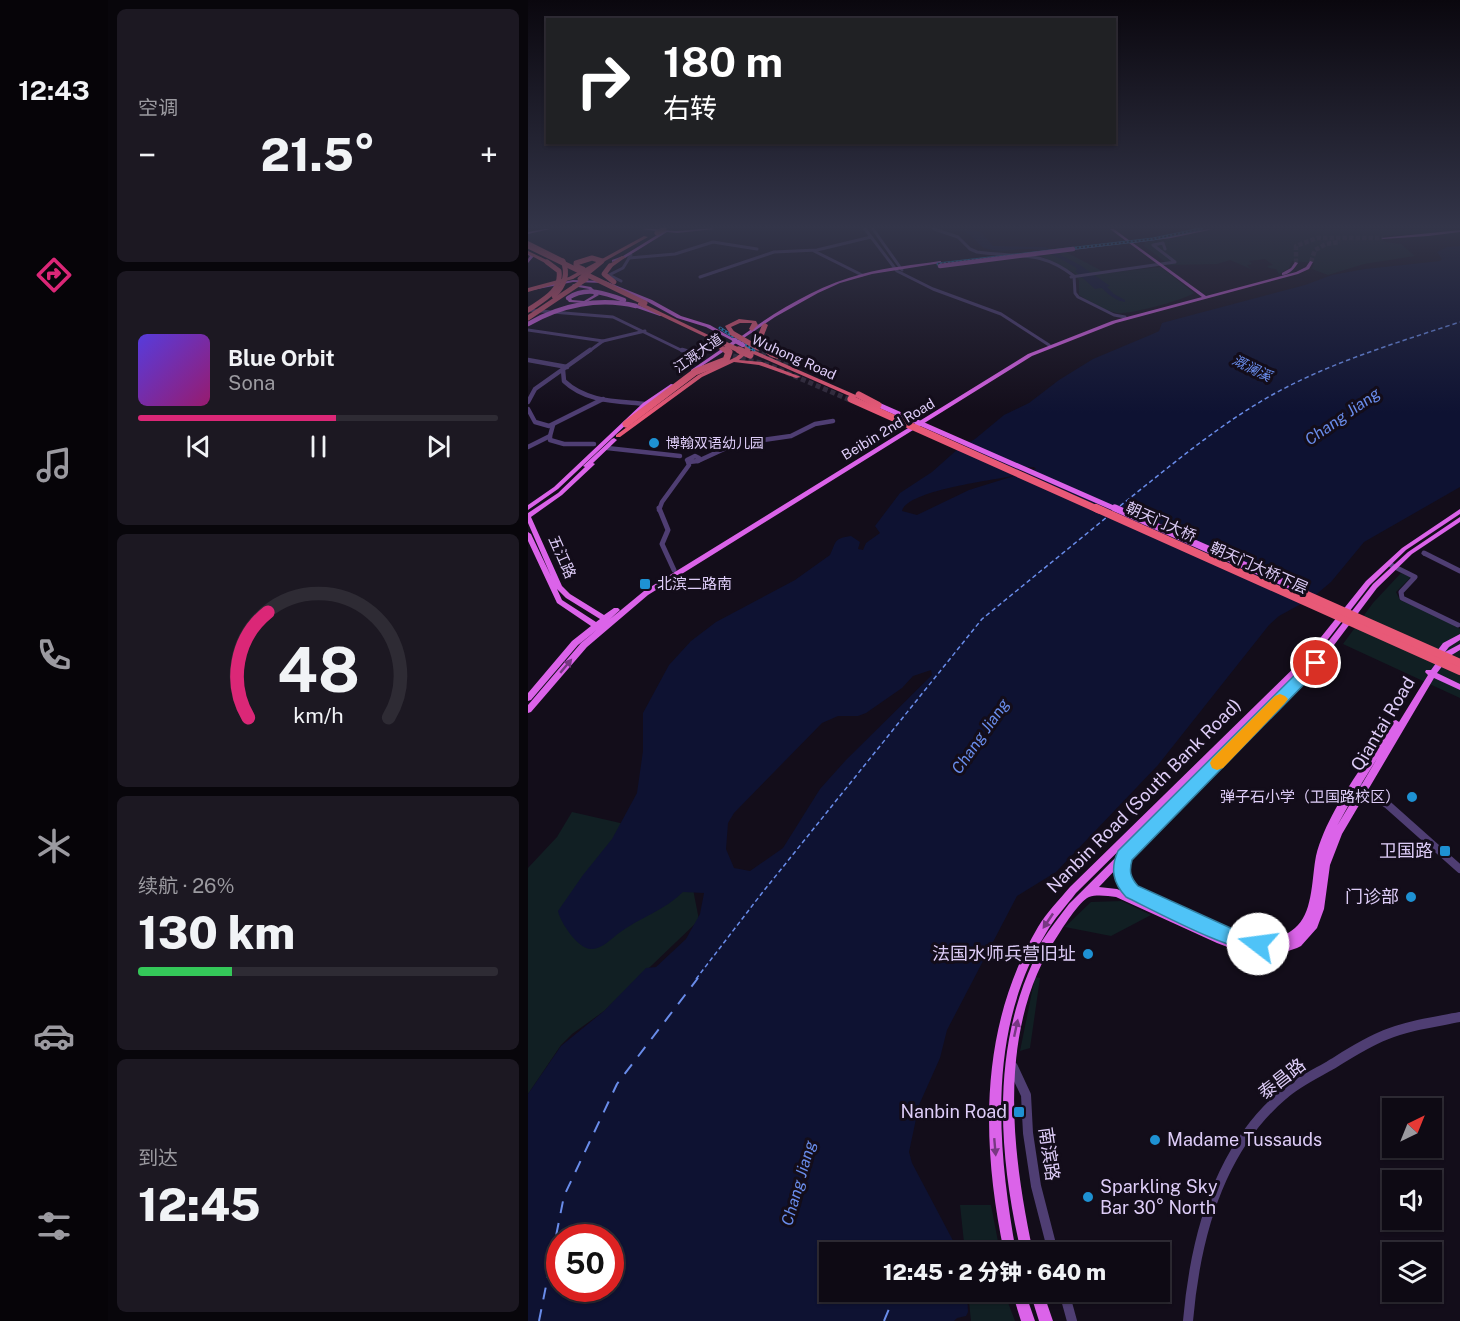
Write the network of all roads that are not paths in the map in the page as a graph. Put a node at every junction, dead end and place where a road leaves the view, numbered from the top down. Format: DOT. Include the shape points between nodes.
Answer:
graph roads {
  1 [pos="553,291"];
  2 [pos="557,291"];
  3 [pos="560,291"];
  4 [pos="563,291"];
  5 [pos="567,291"];
  6 [pos="575,291"];
  7 [pos="595,291"];
  8 [pos="615,291"];
  9 [pos="621,291"];
  10 [pos="624,291"];
  11 [pos="823,291"];
  12 [pos="831,291"];
  13 [pos="937,291"];
  14 [pos="1071,291"];
  15 [pos="1075,291"];
  16 [pos="1199,291"];
  17 [pos="1222,291"];
  18 [pos="599,294"];
  19 [pos="1205,295"];
  20 [pos="568,298"];
  21 [pos="531,299"];
  22 [pos="644,305"];
  23 [pos="659,307"];
  24 [pos="528,314"];
  25 [pos="665,314"];
  26 [pos="1125,317"];
  27 [pos="681,318"];
  28 [pos="1116,319"];
  29 [pos="672,323"];
  30 [pos="765,325"];
  31 [pos="752,329"];
  32 [pos="528,330"];
  33 [pos="645,331"];
  34 [pos="603,341"];
  35 [pos="721,342"];
  36 [pos="1050,344"];
  37 [pos="745,345"];
  38 [pos="754,351"];
  39 [pos="703,356"];
  40 [pos="715,357"];
  41 [pos="733,357"];
  42 [pos="528,360"];
  43 [pos="780,360"];
  44 [pos="712,363"];
  45 [pos="705,364"];
  46 [pos="722,364"];
  47 [pos="567,367"];
  48 [pos="562,370"];
  49 [pos="808,380"];
  50 [pos="855,397"];
  51 [pos="603,399"];
  52 [pos="528,402"];
  53 [pos="645,404"];
  54 [pos="528,409"];
  55 [pos="833,421"];
  56 [pos="553,425"];
  57 [pos="550,436"];
  58 [pos="614,437"];
  59 [pos="594,444"];
  60 [pos="528,447"];
  61 [pos="607,447"];
  62 [pos="600,454"];
  63 [pos="590,455"];
  64 [pos="680,456"];
  65 [pos="696,459"];
  66 [pos="688,461"];
  67 [pos="683,473"];
  68 [pos="542,496"];
  69 [pos="528,502"];
  70 [pos="540,508"];
  71 [pos="1460,511"];
  72 [pos="528,512"];
  73 [pos="1460,519"];
  74 [pos="532,532"];
  75 [pos="528,544"];
  76 [pos="1421,550"];
  77 [pos="541,565"];
  78 [pos="1391,565"];
  79 [pos="674,570"];
  80 [pos="1460,571"];
  81 [pos="592,611"];
  82 [pos="582,617"];
  83 [pos="607,620"];
  84 [pos="1459,625"];
  85 [pos="598,627"];
  86 [pos="1460,637"];
  87 [pos="1460,647"];
  88 [pos="1460,662"];
  89 [pos="1460,672"];
  90 [pos="1430,673"];
  91 [pos="1460,687"];
  92 [pos="528,698"];
  93 [pos="528,710"];
  94 [pos="1229,738"];
  95 [pos="1210,771"];
  96 [pos="1183,784"];
  97 [pos="1195,786"];
  98 [pos="1360,787"];
  99 [pos="1124,857"];
  100 [pos="1460,869"];
  101 [pos="1085,895"];
  102 [pos="1460,1017"];
  103 [pos="1010,1062"];
  104 [pos="1008,1242"];
  105 [pos="1025,1242"];
  106 [pos="1050,1242"];
  107 [pos="1022,1302"];
  108 [pos="1040,1302"];
  109 [pos="1067,1302"];
  110 [pos="1028,1321"];
  111 [pos="1046,1321"];
  112 [pos="1072,1321"];
  113 [pos="1188,1321"];
  1 -- 24 [label="highway, bridge"];
  2 -- 21 [label="highway, bridge"];
  3 -- 24 [label="highway, bridge"];
  4 -- 24 [label="highway, bridge"];
  5 -- 24 [label="highway, bridge"];
  6 -- 20 [label="highway, bridge"];
  7 -- 18 [label="main road, bridge"];
  8 -- 22 [label="highway, Wuhong Road, bridge"];
  9 -- 22 [label="highway, Wuhong Road, bridge"];
  10 -- 22 [label="highway, bridge"];
  11 -- 31 [label="main road, 江溉大道"];
  12 -- 30 [label="main road, 江溉大道"];
  13 -- 36 [label="street" via="1000,314"];
  14 -- 28 [label="street" via="1076,298"];
  15 -- 26 [label="street" via="1078,297"];
  16 -- 19 [label="main road"];
  17 -- 19 [label="main road, Beibin 2nd Road"];
  18 -- 20 [label="main road, bridge" via="585,302"];
  18 -- 24 [label="main road, bridge" via="589,302"];
  19 -- 26 [label="main road, Beibin 2nd Road"];
  19 -- 36 [label="main road, Beibin 2nd Road"];
  20 -- 22 [label="main road, bridge" via="593,291"];
  22 -- 23 [label="main road"];
  22 -- 24 [label="main road, bridge" via="600,302"];
  22 -- 25 [label="highway, Wuhong Road"];
  22 -- 29 [label="highway"];
  23 -- 25 [label="highway"];
  23 -- 27 [label="main road"];
  24 -- 33 [label="street" via="613,317"];
  25 -- 27 [label="highway"];
  25 -- 29 [label="highway"];
  25 -- 35 [label="highway, Wuhong Road"];
  26 -- 28 [label="main road, Beibin 2nd Road"];
  27 -- 37 [label="main road, bridge" via="708,326"];
  28 -- 36 [label="main road, Beibin 2nd Road"];
  29 -- 35 [label="highway"];
  30 -- 43 [label="highway" via="760,345"];
  30 -- 44 [label="main road, 江溉大道"];
  31 -- 38 [label="highway, bridge" via="754,322 739,321 728,326"];
  31 -- 40 [label="main road, 江溉大道"];
  32 -- 34 [label="street"];
  33 -- 34 [label="street"];
  33 -- 39 [label="street" via="688,353"];
  34 -- 47 [label="street"];
  35 -- 38 [label="highway, Wuhong Road, bridge"];
  35 -- 58 [label="highway, bridge" via="729,352 726,360 695,372"];
  36 -- 79 [label="main road, Beibin 2nd Road" via="1027,353"];
  36 -- 83 [label="main road, Beibin 2nd Road" via="677,572"];
  37 -- 38 [label="main road"];
  37 -- 46 [label="highway" via="748,350 741,357"];
  38 -- 43 [label="highway"];
  38 -- 49 [label="highway, Wuhong Road"];
  38 -- 50 [label="highway, Wuhong Road"];
  39 -- 40 [label="street"];
  39 -- 45 [label="street" via="707,359"];
  40 -- 45 [label="main road, 江溉大道"];
  41 -- 44 [label="main road"];
  42 -- 47 [label="street"];
  43 -- 50 [label="highway"];
  44 -- 58 [label="main road, 江溉大道"];
  45 -- 53 [label="main road, 江溉大道"];
  46 -- 49 [label="highway" via="751,361"];
  46 -- 58 [label="highway" via="699,375"];
  47 -- 48 [label="street"];
  48 -- 51 [label="street" via="564,381 572,389"];
  48 -- 52 [label="street" via="535,389"];
  49 -- 50 [label="highway, Wuhong Road"];
  50 -- 88 [label="main road, 朝天门大桥下层, bridge"];
  50 -- 88 [label="highway, 朝天门大桥, bridge"];
  50 -- 89 [label="highway, 朝天门大桥, bridge"];
  51 -- 53 [label="street"];
  51 -- 56 [label="street"];
  53 -- 58 [label="main road, 江溉大道"];
  54 -- 56 [label="street" via="536,424"];
  55 -- 65 [label="street" via="815,424 791,436 742,442"];
  56 -- 57 [label="street"];
  57 -- 59 [label="street" via="550,440 564,444"];
  57 -- 60 [label="street"];
  58 -- 61 [label="main road, 江溉大道"];
  58 -- 63 [label="main road, 江溉大道"];
  61 -- 62 [label="main road, 江溉大道"];
  61 -- 64 [label="street"];
  62 -- 70 [label="main road" via="569,486"];
  62 -- 72 [label="main road, 江溉大道"];
  63 -- 68 [label="main road"];
  63 -- 72 [label="main road, 江溉大道"];
  64 -- 65 [label="street"];
  64 -- 66 [label="street"];
  65 -- 66 [label="street"];
  65 -- 67 [label="street"];
  66 -- 67 [label="street"];
  67 -- 79 [label="street" via="659,510 668,530 662,544"];
  68 -- 69 [label="main road"];
  68 -- 72 [label="main road"];
  70 -- 72 [label="main road"];
  70 -- 74 [label="main road"];
  71 -- 78 [label="main road, Nanbin Road (South Bank Road)" via="1404,549"];
  72 -- 74 [label="main road, 五江路"];
  73 -- 76 [label="main road, Nanbin Road (South Bank Road)"];
  74 -- 77 [label="main road, 五江路"];
  74 -- 81 [label="main road, 五江路" via="556,583"];
  75 -- 77 [label="main road"];
  76 -- 78 [label="main road, Nanbin Road (South Bank Road)"];
  76 -- 80 [label="street"];
  77 -- 82 [label="main road, 五江路" via="559,601"];
  78 -- 84 [label="street" via="1415,577 1401,592 1402,598"];
  78 -- 94 [label="main road, Nanbin Road (South Bank Road)" via="1368,583 1308,659"];
  78 -- 95 [label="main road, Nanbin Road (South Bank Road)" via="1316,663"];
  79 -- 83 [label="main road, Beibin 2nd Road"];
  81 -- 82 [label="main road" via="590,616"];
  81 -- 83 [label="main road, 五江路"];
  82 -- 85 [label="main road, 五江路"];
  83 -- 85 [label="main road, Beibin 2nd Road"];
  85 -- 92 [label="main road, Beibin 2nd Road" via="567,652"];
  93 -- 85 [label="main road, Beibin 2nd Road, one-way"];
  86 -- 90 [label="main road" via="1446,645"];
  87 -- 90 [label="main road" via="1447,654"];
  90 -- 91 [label="main road, Qiantai Road"];
  90 -- 98 [label="main road, Qiantai Road"];
  94 -- 95 [label="main road" via="1202,770"];
  94 -- 96 [label="main road, Nanbin Road (South Bank Road)"];
  95 -- 97 [label="main road, Nanbin Road (South Bank Road)"];
  96 -- 97 [label="main road"];
  96 -- 104 [label="main road, Nanbin Road (South Bank Road), one-way" via="1063,901 1041,932 1021,973 1003,1032 994,1097 998,1181"];
  97 -- 99 [label="main road, Nanbin Road (South Bank Road)"];
  98 -- 99 [label="main road, Qiantai Road" via="1324,844 1310,914 1298,932 1283,940 1258,944 1234,938 1132,891 1122,878"];
  98 -- 100 [label="street" via="1388,805"];
  98 -- 101 [label="main road, Qiantai Road" via="1331,847 1314,925 1305,937 1287,948 1246,949 1118,893 1099,891"];
  99 -- 101 [label="main road, Nanbin Road (South Bank Road)"];
  103 -- 101 [label="main road, Nanbin Road (South Bank Road), one-way" via="1020,1006 1032,968 1061,920"];
  102 -- 113 [label="street, 泰昌路" via="1412,1026 1374,1040 1291,1088 1265,1113 1240,1146 1210,1209 1194,1270"];
  103 -- 105 [label="main road, Nanbin Road (South Bank Road)" via="1009,1132 1014,1190"];
  103 -- 106 [label="street, 南滨路" via="1026,1095 1036,1185"];
  107 -- 110 [label="main road"];
  108 -- 111 [label="main road"];
  109 -- 112 [label="street"];
}
